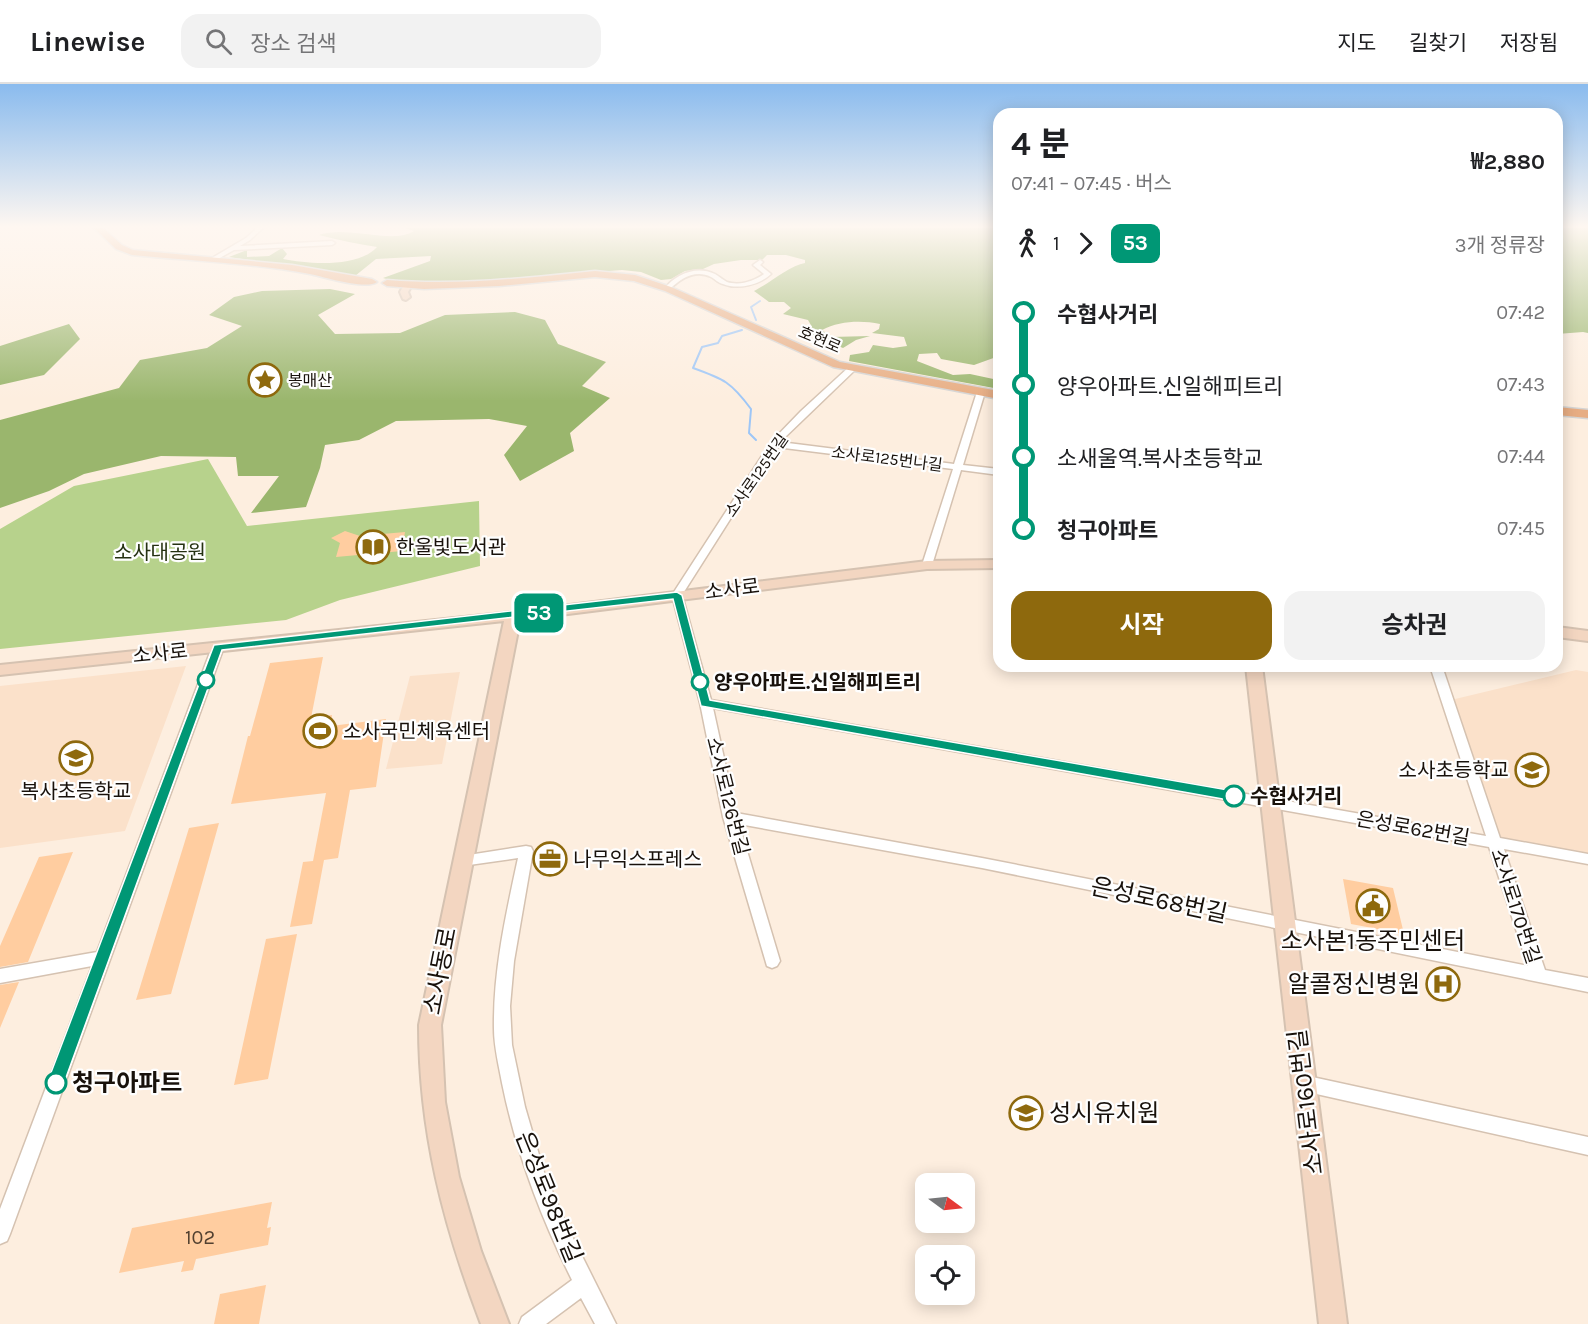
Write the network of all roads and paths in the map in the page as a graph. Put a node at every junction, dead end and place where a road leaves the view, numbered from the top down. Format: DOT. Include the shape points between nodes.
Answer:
graph roads {
  1 [pos="408,285"];
  2 [pos="658,286"];
  3 [pos="670,286"];
  4 [pos="667,289"];
  5 [pos="406,297"];
  6 [pos="852,369"];
  7 [pos="981,392"];
  8 [pos="993,394"];
  9 [pos="1563,412"];
  10 [pos="1588,414"];
  11 [pos="774,444"];
  12 [pos="958,467"];
  13 [pos="993,471"];
  14 [pos="993,564"];
  15 [pos="927,566"];
  16 [pos="677,595"];
  17 [pos="513,616"];
  18 [pos="1563,633"];
  19 [pos="1588,636"];
  20 [pos="218,647"];
  21 [pos="0,670"];
  22 [pos="1255,672"];
  23 [pos="1438,672"];
  24 [pos="705,703"];
  25 [pos="1269,802"];
  26 [pos="730,817"];
  27 [pos="1496,843"];
  28 [pos="1588,859"];
  29 [pos="462,861"];
  30 [pos="1284,925"];
  31 [pos="103,957"];
  32 [pos="772,961"];
  33 [pos="1539,975"];
  34 [pos="0,976"];
  35 [pos="1588,985"];
  36 [pos="1303,1083"];
  37 [pos="1588,1146"];
  38 [pos="5,1208"];
  39 [pos="0,1234"];
  40 [pos="584,1284"];
  41 [pos="495,1324"];
  42 [pos="529,1324"];
  43 [pos="606,1324"];
  44 [pos="1333,1324"];
  1 -- 5 [label="street"];
  2 -- 4 [label="main road, 호현로"];
  3 -- 4 [label="street"];
  4 -- 6 [label="main road, 호현로"];
  6 -- 7 [label="main road, 호현로"];
  6 -- 11 [label="street, 소사로125번길"];
  7 -- 8 [label="main road, 호현로"];
  7 -- 12 [label="street"];
  9 -- 10 [label="main road"];
  11 -- 12 [label="street, 소사로125번나길"];
  11 -- 16 [label="street, 소사로125번길"];
  12 -- 13 [label="street, 소사로125번나길"];
  12 -- 15 [label="street"];
  14 -- 15 [label="street, 소사로"];
  15 -- 16 [label="street, 소사로"];
  16 -- 17 [label="street, 소사로"];
  16 -- 24 [label="street, 소사로126번길"];
  17 -- 20 [label="street, 소사로"];
  17 -- 29 [label="street, 소사동로"];
  18 -- 19 [label="street"];
  20 -- 21 [label="street, 소사로"];
  20 -- 31 [label="street"];
  22 -- 25 [label="street, 소사로160번길"];
  23 -- 27 [label="street, 소사로170번길"];
  24 -- 25 [label="street, 은성로62번길"];
  24 -- 26 [label="street, 소사로126번길"];
  25 -- 27 [label="street, 은성로62번길"];
  25 -- 30 [label="street, 소사로160번길"];
  26 -- 30 [label="street, 은성로68번길" via="982,863"];
  26 -- 32 [label="street, 소사로126번길"];
  27 -- 28 [label="street, 은성로62번길"];
  27 -- 33 [label="street, 소사로170번길"];
  29 -- 40 [label="street, 은성로98번길" via="526,852 505,964 502,1030 517,1118 536,1181"];
  29 -- 41 [label="street, 소사동로" via="430,1025 430,1084 441,1152 461,1232"];
  30 -- 33 [label="street, 은성로68번길"];
  30 -- 36 [label="street, 소사로160번길"];
  31 -- 34 [label="street"];
  31 -- 38 [label="street"];
  33 -- 35 [label="street, 은성로68번길"];
  36 -- 37 [label="street"];
  36 -- 44 [label="street, 소사로160번길"];
  38 -- 39 [label="street"];
  40 -- 42 [label="street"];
  40 -- 43 [label="street, 은성로98번길"];
}
